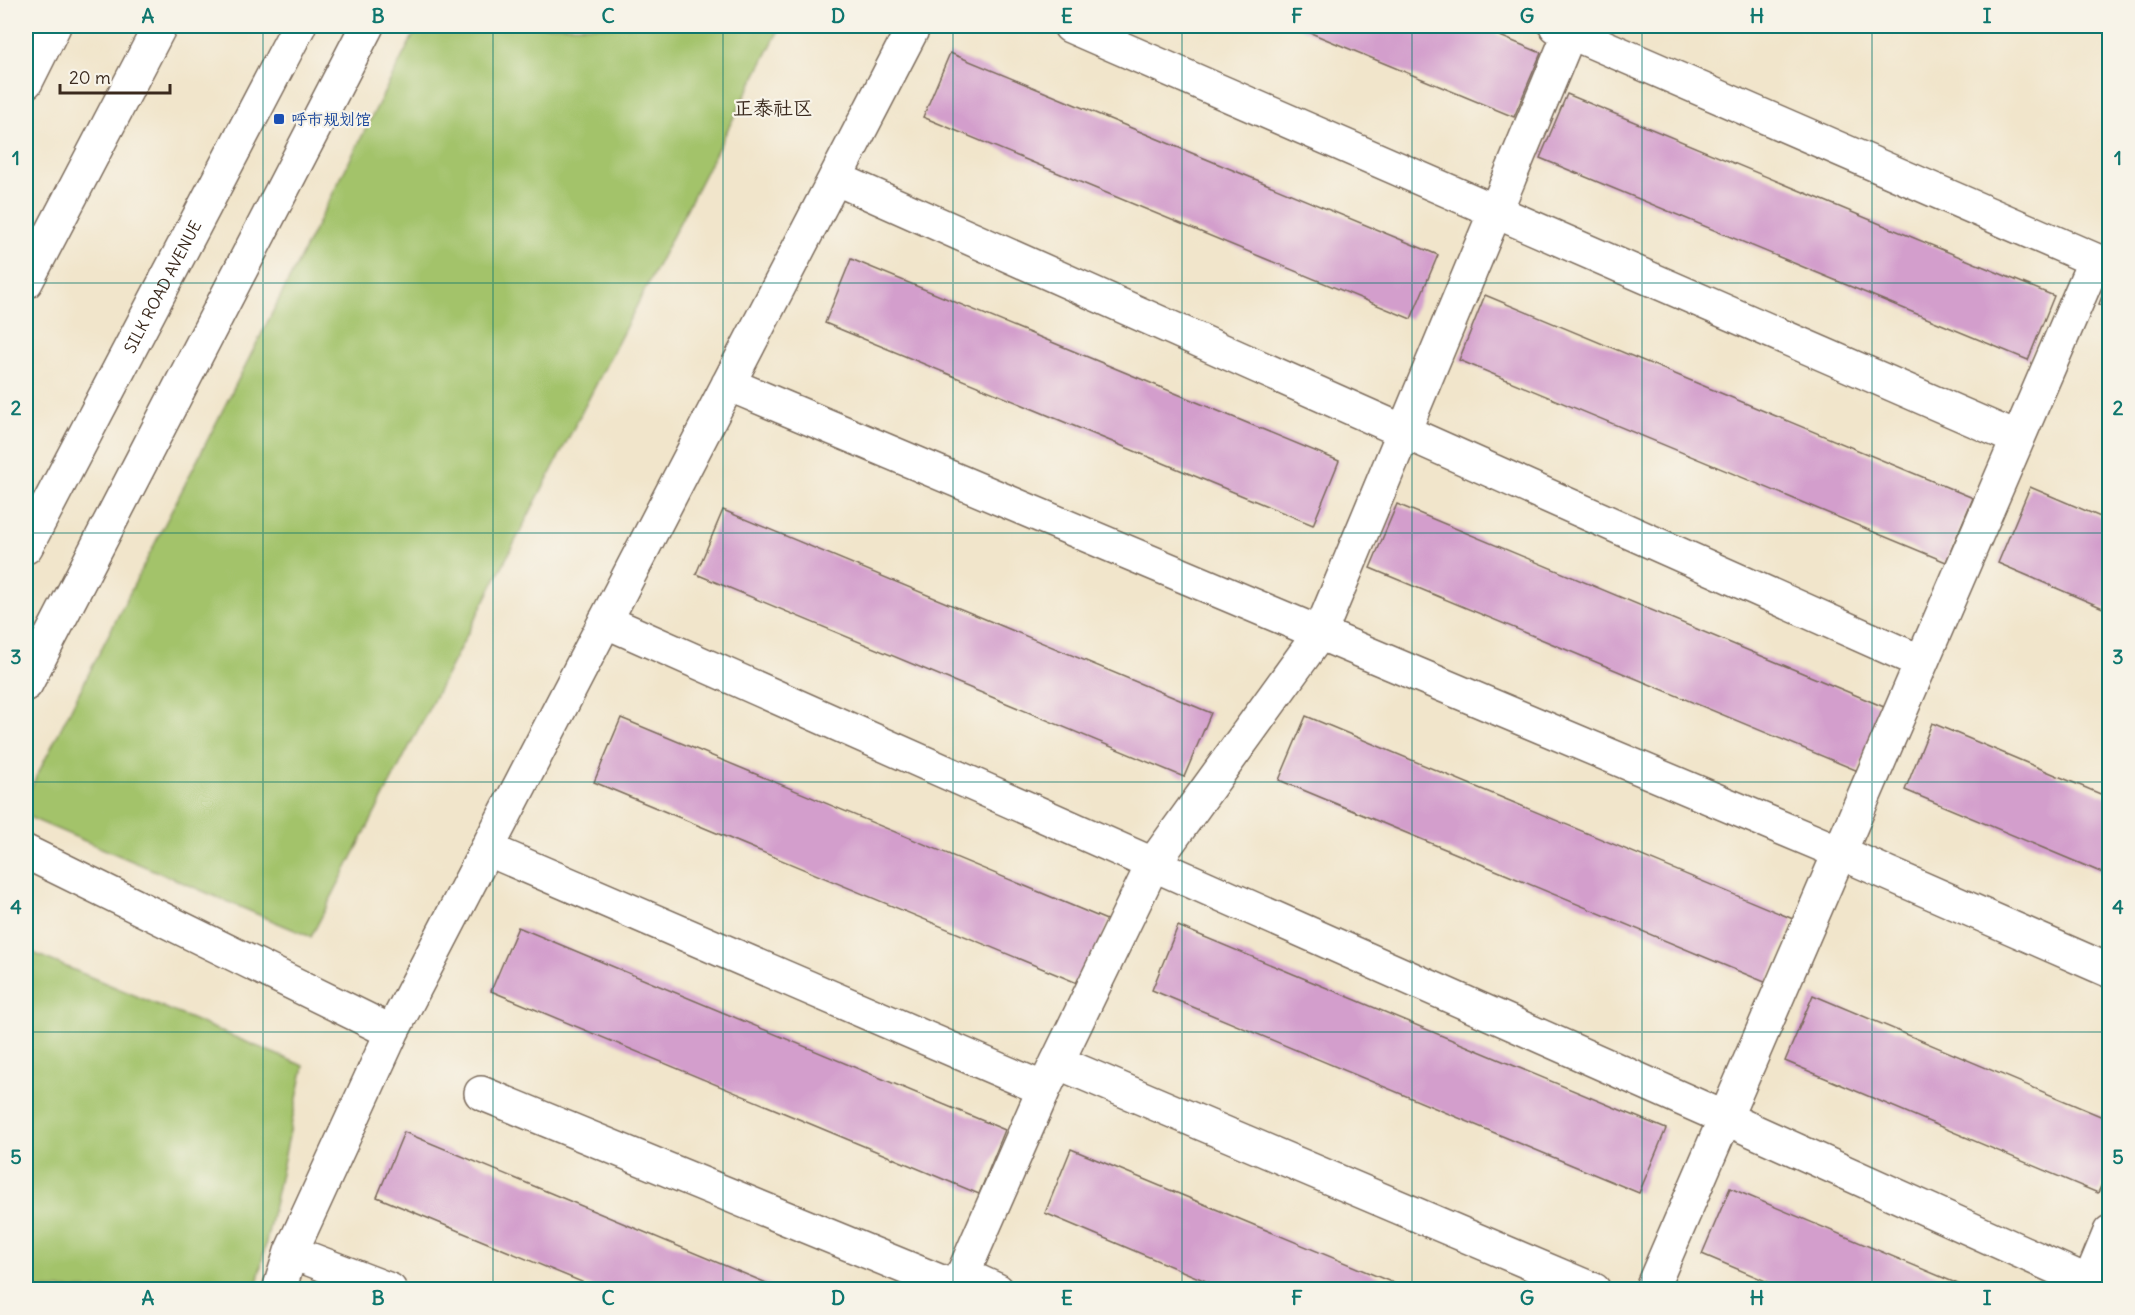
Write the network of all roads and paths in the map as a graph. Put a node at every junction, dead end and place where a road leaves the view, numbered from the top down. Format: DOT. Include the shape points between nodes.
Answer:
graph roads {
  1 [pos="54,26"];
  2 [pos="160,26"];
  3 [pos="299,26"];
  4 [pos="367,26"];
  5 [pos="914,26"];
  6 [pos="1070,26"];
  7 [pos="1563,29"];
  8 [pos="26,82"];
  9 [pos="835,178"];
  10 [pos="1496,211"];
  11 [pos="26,282"];
  12 [pos="728,384"];
  13 [pos="1404,432"];
  14 [pos="2018,439"];
  15 [pos="26,547"];
  16 [pos="605,621"];
  17 [pos="1320,633"];
  18 [pos="1922,662"];
  19 [pos="26,684"];
  20 [pos="487,849"];
  21 [pos="26,852"];
  22 [pos="1839,852"];
  23 [pos="1153,864"];
  24 [pos="2109,971"];
  25 [pos="392,1032"];
  26 [pos="1051,1075"];
  27 [pos="481,1093"];
  28 [pos="1725,1118"];
  29 [pos="2109,1232"];
  30 [pos="291,1252"];
  31 [pos="958,1284"];
  32 [pos="2093,1287"];
  33 [pos="279,1290"];
  34 [pos="390,1290"];
  35 [pos="997,1290"];
  36 [pos="1593,1290"];
  37 [pos="1651,1290"];
  1 -- 8 [label="street"];
  2 -- 11 [label="street"];
  3 -- 15 [label="street, SILK ROAD AVENUE"];
  4 -- 19 [label="street"];
  5 -- 9 [label="street"];
  6 -- 10 [label="street"];
  7 -- 10 [label="street"];
  7 -- 14 [label="street" via="2095,260"];
  9 -- 12 [label="street"];
  9 -- 13 [label="street"];
  10 -- 13 [label="street"];
  10 -- 14 [label="street"];
  12 -- 16 [label="street"];
  12 -- 17 [label="street"];
  13 -- 17 [label="street"];
  13 -- 18 [label="street"];
  14 -- 18 [label="street"];
  16 -- 20 [label="street"];
  16 -- 23 [label="street"];
  17 -- 22 [label="street"];
  17 -- 23 [label="street"];
  18 -- 22 [label="street"];
  20 -- 25 [label="street"];
  20 -- 26 [label="street"];
  21 -- 25 [label="street"];
  22 -- 24 [label="street"];
  22 -- 28 [label="street"];
  23 -- 26 [label="street"];
  23 -- 28 [label="street"];
  25 -- 30 [label="street"];
  26 -- 31 [label="street"];
  26 -- 36 [label="street"];
  27 -- 31 [label="street"];
  28 -- 32 [label="street"];
  28 -- 37 [label="street"];
  29 -- 32 [label="street"];
  30 -- 33 [label="street"];
  30 -- 34 [label="street"];
  31 -- 35 [label="street"];
}
